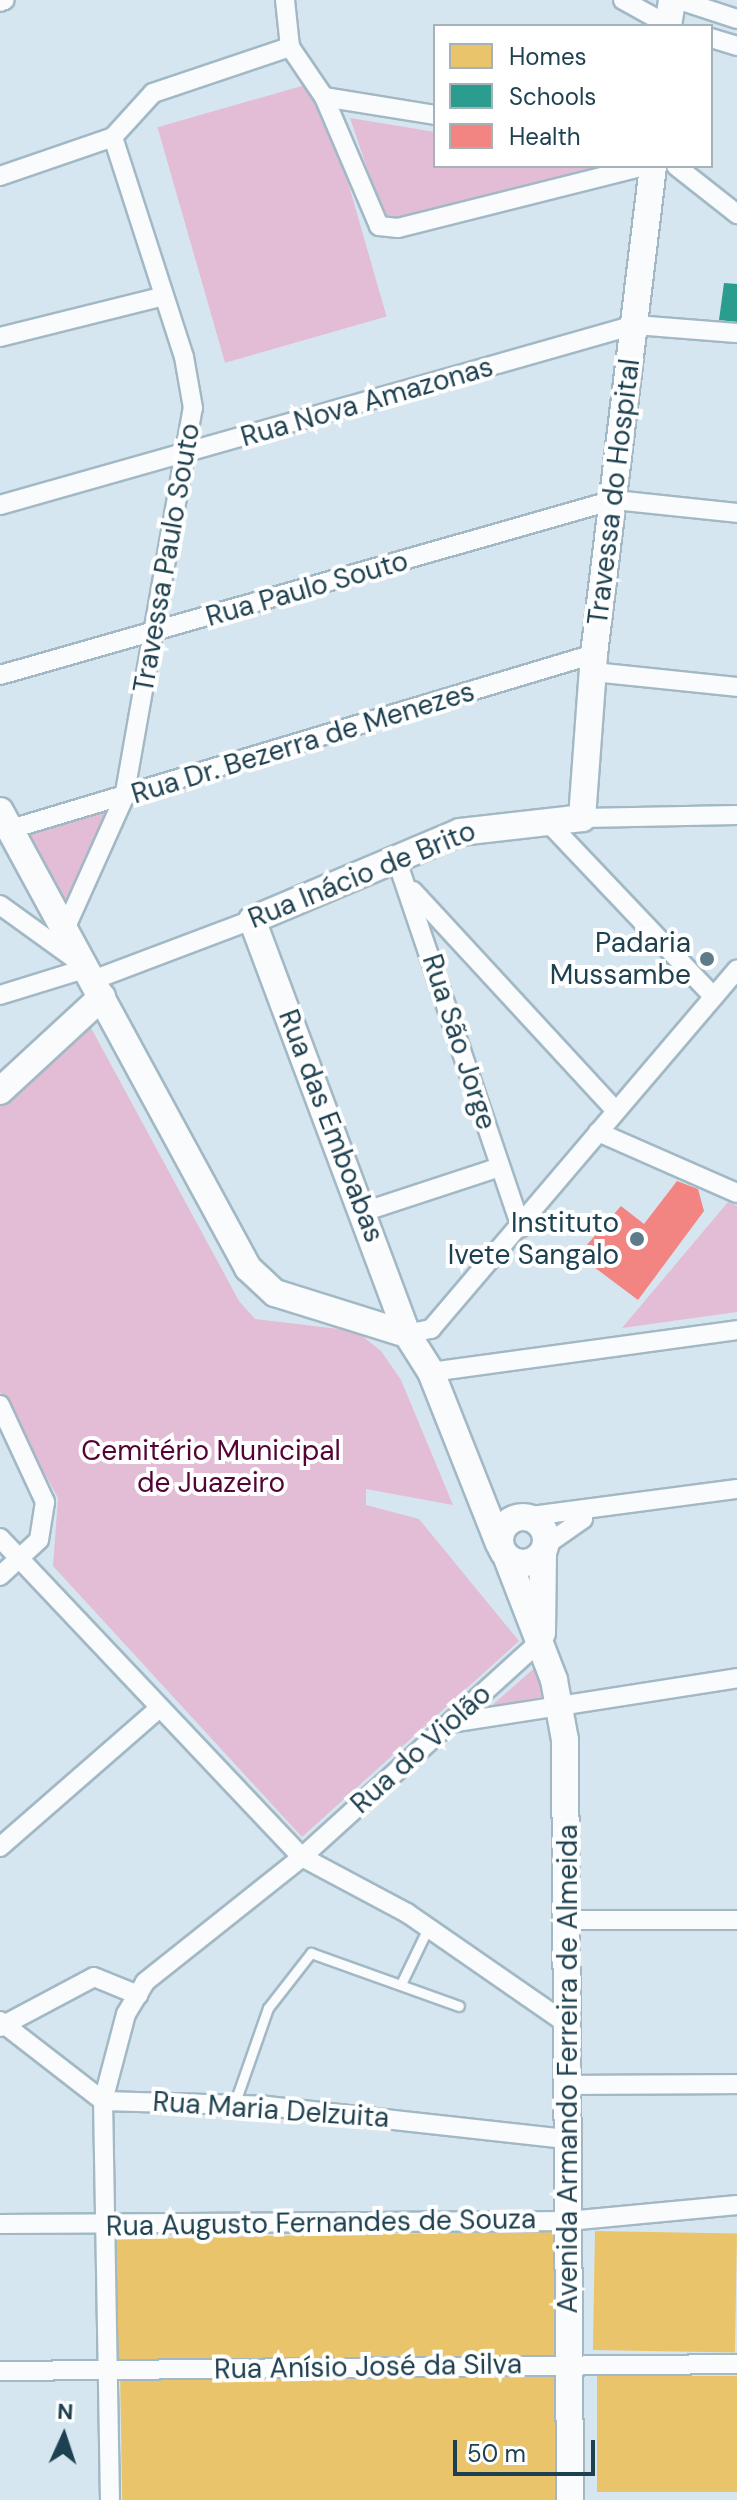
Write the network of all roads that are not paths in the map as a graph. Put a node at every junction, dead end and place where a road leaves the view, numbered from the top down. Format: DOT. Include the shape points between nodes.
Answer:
graph roads {
  1 [pos="285,0"];
  2 [pos="624,0"];
  3 [pos="632,0"];
  4 [pos="672,0"];
  5 [pos="679,0"];
  6 [pos="737,19"];
  7 [pos="666,24"];
  8 [pos="669,24"];
  9 [pos="713,39"];
  10 [pos="737,46"];
  11 [pos="290,47"];
  12 [pos="324,97"];
  13 [pos="433,115"];
  14 [pos="113,137"];
  15 [pos="636,168"];
  16 [pos="653,168"];
  17 [pos="679,168"];
  18 [pos="0,176"];
  19 [pos="737,214"];
  20 [pos="164,296"];
  21 [pos="635,325"];
  22 [pos="737,333"];
  23 [pos="0,337"];
  24 [pos="189,454"];
  25 [pos="614,500"];
  26 [pos="0,505"];
  27 [pos="737,513"];
  28 [pos="157,633"];
  29 [pos="593,663"];
  30 [pos="0,675"];
  31 [pos="737,687"];
  32 [pos="124,798"];
  33 [pos="737,815"];
  34 [pos="582,818"];
  35 [pos="545,819"];
  36 [pos="5,820"];
  37 [pos="396,858"];
  38 [pos="408,886"];
  39 [pos="0,905"];
  40 [pos="252,920"];
  41 [pos="65,929"];
  42 [pos="736,974"];
  43 [pos="94,982"];
  44 [pos="0,995"];
  45 [pos="714,997"];
  46 [pos="0,1091"];
  47 [pos="615,1110"];
  48 [pos="598,1132"];
  49 [pos="500,1167"];
  50 [pos="737,1193"];
  51 [pos="366,1211"];
  52 [pos="521,1227"];
  53 [pos="737,1330"];
  54 [pos="407,1334"];
  55 [pos="431,1372"];
  56 [pos="0,1405"];
  57 [pos="737,1489"];
  58 [pos="479,1497"];
  59 [pos="583,1510"];
  60 [pos="519,1518"];
  61 [pos="0,1538"];
  62 [pos="544,1549"];
  63 [pos="503,1551"];
  64 [pos="22,1557"];
  65 [pos="0,1576"];
  66 [pos="540,1641"];
  67 [pos="737,1678"];
  68 [pos="561,1706"];
  69 [pos="158,1709"];
  70 [pos="451,1723"];
  71 [pos="0,1847"];
  72 [pos="302,1857"];
  73 [pos="567,1920"];
  74 [pos="737,1920"];
  75 [pos="428,1928"];
  76 [pos="402,1982"];
  77 [pos="138,1995"];
  78 [pos="459,2006"];
  79 [pos="566,2023"];
  80 [pos="2,2024"];
  81 [pos="737,2084"];
  82 [pos="569,2085"];
  83 [pos="103,2101"];
  84 [pos="234,2105"];
  85 [pos="568,2139"];
  86 [pos="737,2205"];
  87 [pos="568,2221"];
  88 [pos="0,2224"];
  89 [pos="106,2225"];
  90 [pos="737,2364"];
  91 [pos="570,2365"];
  92 [pos="108,2369"];
  93 [pos="0,2371"];
  94 [pos="110,2500"];
  95 [pos="570,2500"];
  1 -- 11 [label="street"];
  2 -- 3 [label="street"];
  2 -- 7 [label="street"];
  4 -- 8 [label="street"];
  5 -- 6 [label="street"];
  9 -- 10 [label="street"];
  11 -- 12 [label="street"];
  11 -- 14 [label="street" via="153,93"];
  12 -- 13 [label="street"];
  12 -- 15 [label="street" via="375,223 384,229"];
  14 -- 18 [label="street"];
  14 -- 20 [label="street, Travessa Paulo Souto"];
  16 -- 21 [label="street, Travessa do Hospital"];
  17 -- 19 [label="street"];
  20 -- 23 [label="street"];
  20 -- 24 [label="street, Travessa Paulo Souto" via="191,385"];
  21 -- 22 [label="street, Rua Nova Amazonas"];
  21 -- 24 [label="street, Rua Nova Amazonas"];
  21 -- 25 [label="street, Travessa do Hospital"];
  24 -- 26 [label="street, Rua Nova Amazonas"];
  24 -- 28 [label="street, Travessa Paulo Souto"];
  25 -- 27 [label="street"];
  25 -- 28 [label="street, Rua Paulo Souto"];
  25 -- 29 [label="street, Travessa do Hospital"];
  28 -- 30 [label="street, Rua Paulo Souto"];
  28 -- 32 [label="street, Travessa Paulo Souto"];
  29 -- 31 [label="street"];
  29 -- 32 [label="street, Rua Dr. Bezerra de Menezes"];
  29 -- 34 [label="street, Travessa do Hospital"];
  32 -- 36 [label="street, Rua Dr. Bezerra de Menezes"];
  32 -- 41 [label="street, Travessa Paulo Souto"];
  33 -- 34 [label="street, Rua Inácio de Brito"];
  34 -- 35 [label="street, Rua Inácio de Brito"];
  35 -- 37 [label="street, Rua Inácio de Brito" via="460,832"];
  35 -- 45 [label="street"];
  36 -- 41 [label="street"];
  37 -- 38 [label="street, Rua São Jorge"];
  37 -- 40 [label="street, Rua Inácio de Brito"];
  38 -- 47 [label="street"];
  38 -- 49 [label="street, Rua São Jorge"];
  39 -- 43 [label="street"];
  40 -- 43 [label="street, Rua Inácio de Brito"];
  40 -- 51 [label="street, Rua das Emboabas"];
  41 -- 43 [label="street"];
  42 -- 45 [label="street"];
  43 -- 44 [label="street, Rua Inácio de Brito"];
  43 -- 46 [label="street"];
  43 -- 54 [label="street" via="248,1268 275,1293"];
  45 -- 47 [label="street"];
  47 -- 48 [label="street"];
  48 -- 50 [label="street"];
  48 -- 52 [label="street"];
  49 -- 51 [label="street"];
  49 -- 52 [label="street, Rua São Jorge"];
  51 -- 54 [label="street, Rua das Emboabas"];
  52 -- 54 [label="street" via="431,1329"];
  53 -- 55 [label="street"];
  54 -- 55 [label="street, Rua das Emboabas"];
  55 -- 58 [label="street, Rua das Emboabas"];
  56 -- 64 [label="street" via="45,1502 39,1540"];
  57 -- 59 [label="street"];
  58 -- 60 [label="street"];
  58 -- 63 [label="street, Avenida Armando Ferreira de Almeida"];
  59 -- 60 [label="street"];
  59 -- 62 [label="street" via="583,1519"];
  60 -- 62 [label="street" via="544,1529"];
  60 -- 63 [label="street" via="502,1528"];
  61 -- 64 [label="street"];
  62 -- 63 [label="street" via="530,1563"];
  62 -- 66 [label="street"];
  63 -- 66 [label="street, Avenida Armando Ferreira de Almeida"];
  64 -- 65 [label="street"];
  64 -- 69 [label="street"];
  66 -- 68 [label="street, Avenida Armando Ferreira de Almeida"];
  66 -- 70 [label="street, Rua do Violão"];
  67 -- 68 [label="street"];
  68 -- 70 [label="street"];
  68 -- 73 [label="street, Avenida Armando Ferreira de Almeida"];
  69 -- 71 [label="street"];
  69 -- 72 [label="street"];
  70 -- 72 [label="street, Rua do Violão"];
  72 -- 75 [label="street"];
  72 -- 77 [label="street, Rua do Violão"];
  73 -- 74 [label="street"];
  73 -- 79 [label="street, Avenida Armando Ferreira de Almeida"];
  75 -- 76 [label="lane"];
  75 -- 79 [label="street"];
  76 -- 78 [label="lane"];
  76 -- 84 [label="lane" via="334,1956 305,1957 268,2008"];
  77 -- 80 [label="street" via="94,1977"];
  77 -- 83 [label="street"];
  79 -- 82 [label="street, Avenida Armando Ferreira de Almeida"];
  80 -- 83 [label="street"];
  81 -- 82 [label="street"];
  82 -- 85 [label="street, Avenida Armando Ferreira de Almeida"];
  83 -- 84 [label="street, Rua Maria Delzuita"];
  83 -- 89 [label="street"];
  84 -- 85 [label="street, Rua Maria Delzuita"];
  85 -- 87 [label="street, Avenida Armando Ferreira de Almeida"];
  86 -- 87 [label="street, Rua Augusto Fernandes de Souza"];
  87 -- 89 [label="street, Rua Augusto Fernandes de Souza"];
  87 -- 91 [label="street, Avenida Armando Ferreira de Almeida"];
  88 -- 89 [label="street, Rua Augusto Fernandes de Souza"];
  89 -- 92 [label="street"];
  90 -- 91 [label="street, Rua Anísio José da Silva"];
  91 -- 92 [label="street, Rua Anísio José da Silva"];
  91 -- 95 [label="street, Avenida Armando Ferreira de Almeida"];
  92 -- 93 [label="street, Rua Anísio José da Silva"];
  92 -- 94 [label="street"];
}
